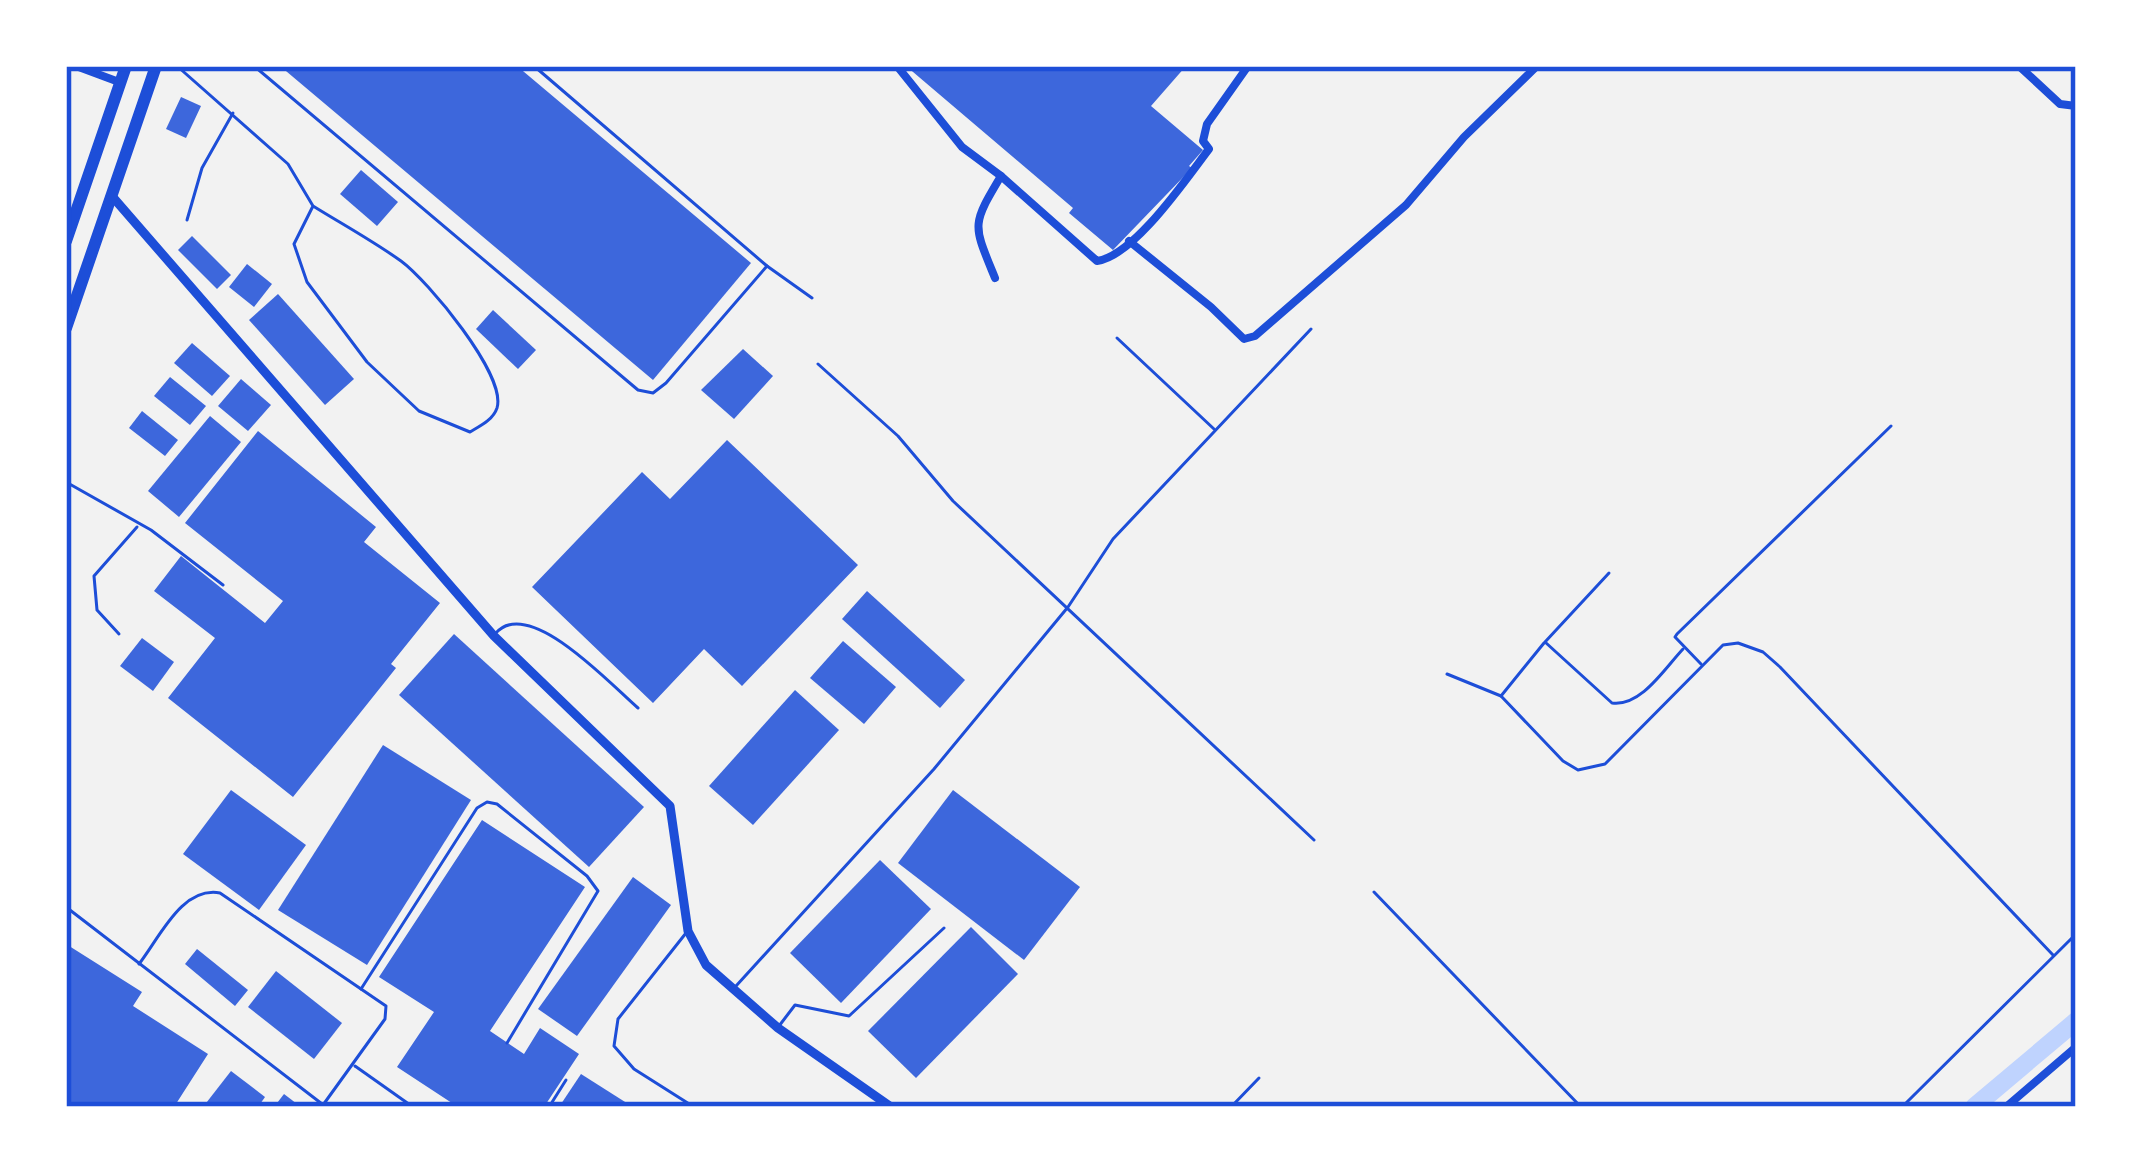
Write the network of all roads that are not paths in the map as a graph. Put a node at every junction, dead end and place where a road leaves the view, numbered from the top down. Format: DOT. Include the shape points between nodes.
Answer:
graph roads {
  1 [pos="76,66"];
  2 [pos="126,66"];
  3 [pos="156,66"];
  4 [pos="177,66"];
  5 [pos="254,66"];
  6 [pos="535,66"];
  7 [pos="897,66"];
  8 [pos="1248,66"];
  9 [pos="1537,66"];
  10 [pos="2019,66"];
  11 [pos="120,82"];
  12 [pos="2076,106"];
  13 [pos="232,113"];
  14 [pos="1001,176"];
  15 [pos="111,195"];
  16 [pos="313,206"];
  17 [pos="187,220"];
  18 [pos="66,241"];
  19 [pos="1129,241"];
  20 [pos="767,266"];
  21 [pos="995,278"];
  22 [pos="812,298"];
  23 [pos="66,328"];
  24 [pos="1311,328"];
  25 [pos="1117,338"];
  26 [pos="818,364"];
  27 [pos="1891,426"];
  28 [pos="1215,430"];
  29 [pos="66,482"];
  30 [pos="139,526"];
  31 [pos="1610,573"];
  32 [pos="223,586"];
  33 [pos="1068,608"];
  34 [pos="119,634"];
  35 [pos="494,636"];
  36 [pos="1545,641"];
  37 [pos="1683,649"];
  38 [pos="1702,665"];
  39 [pos="1447,674"];
  40 [pos="1501,696"];
  41 [pos="638,708"];
  42 [pos="1313,840"];
  43 [pos="1374,892"];
  44 [pos="66,907"];
  45 [pos="944,928"];
  46 [pos="688,931"];
  47 [pos="2076,934"];
  48 [pos="2053,955"];
  49 [pos="139,964"];
  50 [pos="361,989"];
  51 [pos="731,991"];
  52 [pos="778,1028"];
  53 [pos="507,1043"];
  54 [pos="2076,1047"];
  55 [pos="353,1065"];
  56 [pos="1259,1078"];
  57 [pos="566,1080"];
  58 [pos="874,1096"];
  59 [pos="325,1106"];
  60 [pos="866,1106"];
  61 [pos="412,1107"];
  62 [pos="549,1107"];
  63 [pos="694,1107"];
  64 [pos="891,1107"];
  65 [pos="1231,1107"];
  66 [pos="1581,1107"];
  67 [pos="1902,1107"];
  68 [pos="2006,1107"];
  1 -- 11 [label="street"];
  2 -- 11 [label="highway"];
  3 -- 15 [label="highway"];
  4 -- 13 [label="lane"];
  5 -- 20 [label="lane" via="638,391 653,393 666,383"];
  6 -- 20 [label="lane"];
  7 -- 14 [label="street" via="962,147"];
  8 -- 19 [label="street" via="1207,124 1209,149"];
  9 -- 19 [label="street" via="1406,205 1255,336 1244,339"];
  10 -- 12 [label="street" via="2060,104"];
  11 -- 18 [label="highway"];
  13 -- 16 [label="lane" via="289,164"];
  13 -- 17 [label="lane" via="202,168"];
  14 -- 19 [label="street" via="1097,261"];
  14 -- 21 [label="street" via="976,220"];
  15 -- 23 [label="highway"];
  15 -- 35 [label="street"];
  16 -- 16 [label="lane" via="293,244 307,283 368,362 419,411 470,432 487,422 497,389 431,290 404,263"];
  20 -- 22 [label="lane"];
  24 -- 28 [label="lane"];
  25 -- 28 [label="lane"];
  26 -- 33 [label="lane"];
  27 -- 37 [label="lane" via="1677,634"];
  28 -- 33 [label="lane" via="1113,539"];
  29 -- 30 [label="lane"];
  30 -- 32 [label="lane"];
  30 -- 34 [label="lane" via="94,577 97,610"];
  31 -- 36 [label="lane"];
  33 -- 42 [label="lane"];
  33 -- 51 [label="lane"];
  35 -- 41 [label="lane" via="518,622 547,631"];
  35 -- 46 [label="street" via="670,806"];
  36 -- 37 [label="lane" via="1619,704 1638,697"];
  36 -- 40 [label="lane"];
  37 -- 38 [label="lane"];
  38 -- 40 [label="lane" via="1592,768 1563,761"];
  38 -- 48 [label="lane" via="1723,645 1763,652"];
  39 -- 40 [label="lane"];
  43 -- 66 [label="lane"];
  44 -- 49 [label="lane"];
  45 -- 52 [label="lane" via="849,1016 795,1005"];
  46 -- 51 [label="street"];
  46 -- 63 [label="lane" via="619,1019 614,1046 634,1069"];
  47 -- 48 [label="lane"];
  48 -- 67 [label="lane"];
  49 -- 50 [label="lane" via="190,897 205,890"];
  49 -- 59 [label="lane"];
  50 -- 53 [label="lane" via="477,808 496,804 598,891"];
  50 -- 55 [label="lane" via="386,1006 385,1019"];
  51 -- 52 [label="street"];
  52 -- 58 [label="street"];
  54 -- 68 [label="street"];
  55 -- 59 [label="lane"];
  55 -- 61 [label="lane"];
  56 -- 65 [label="lane"];
  57 -- 62 [label="lane"];
  58 -- 60 [label="lane"];
  58 -- 64 [label="street"];
}
